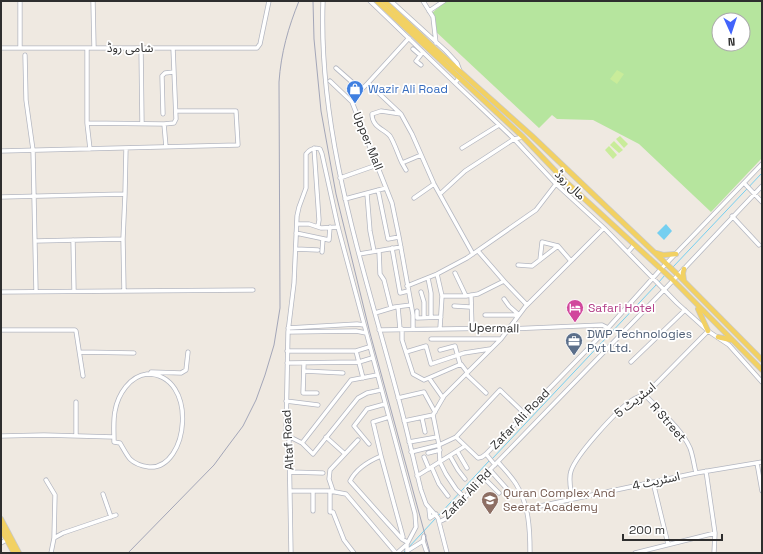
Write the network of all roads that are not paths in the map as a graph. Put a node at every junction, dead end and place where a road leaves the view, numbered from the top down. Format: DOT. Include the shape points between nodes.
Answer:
graph roads {
  1 [pos="20,1"];
  2 [pos="93,1"];
  3 [pos="269,1"];
  4 [pos="323,1"];
  5 [pos="370,1"];
  6 [pos="377,1"];
  7 [pos="384,1"];
  8 [pos="391,1"];
  9 [pos="423,1"];
  10 [pos="444,1"];
  11 [pos="429,11"];
  12 [pos="409,38"];
  13 [pos="436,43"];
  14 [pos="141,47"];
  15 [pos="1,48"];
  16 [pos="20,48"];
  17 [pos="87,48"];
  18 [pos="94,48"];
  19 [pos="173,48"];
  20 [pos="413,49"];
  21 [pos="433,51"];
  22 [pos="422,54"];
  23 [pos="25,55"];
  24 [pos="421,66"];
  25 [pos="336,68"];
  26 [pos="461,71"];
  27 [pos="174,72"];
  28 [pos="459,78"];
  29 [pos="330,81"];
  30 [pos="368,83"];
  31 [pos="454,83"];
  32 [pos="361,90"];
  33 [pos="352,102"];
  34 [pos="176,111"];
  35 [pos="163,114"];
  36 [pos="401,114"];
  37 [pos="87,123"];
  38 [pos="142,124"];
  39 [pos="164,124"];
  40 [pos="499,125"];
  41 [pos="516,131"];
  42 [pos="523,137"];
  43 [pos="514,138"];
  44 [pos="166,147"];
  45 [pos="126,148"];
  46 [pos="314,148"];
  47 [pos="462,148"];
  48 [pos="90,149"];
  49 [pos="32,150"];
  50 [pos="1,151"];
  51 [pos="421,155"];
  52 [pos="402,163"];
  53 [pos="762,164"];
  54 [pos="377,165"];
  55 [pos="406,170"];
  56 [pos="340,178"];
  57 [pos="434,184"];
  58 [pos="556,184"];
  59 [pos="746,184"];
  60 [pos="762,186"];
  61 [pos="386,188"];
  62 [pos="378,190"];
  63 [pos="753,193"];
  64 [pos="126,194"];
  65 [pos="367,194"];
  66 [pos="440,194"];
  67 [pos="34,196"];
  68 [pos="1,197"];
  69 [pos="414,198"];
  70 [pos="345,199"];
  71 [pos="762,202"];
  72 [pos="732,216"];
  73 [pos="297,224"];
  74 [pos="318,226"];
  75 [pos="330,227"];
  76 [pos="338,227"];
  77 [pos="604,228"];
  78 [pos="296,233"];
  79 [pos="399,237"];
  80 [pos="122,239"];
  81 [pos="322,239"];
  82 [pos="74,240"];
  83 [pos="35,241"];
  84 [pos="634,245"];
  85 [pos="759,245"];
  86 [pos="558,246"];
  87 [pos="401,247"];
  88 [pos="296,248"];
  89 [pos="392,248"];
  90 [pos="318,250"];
  91 [pos="374,251"];
  92 [pos="378,251"];
  93 [pos="478,251"];
  94 [pos="322,252"];
  95 [pos="628,252"];
  96 [pos="654,252"];
  97 [pos="359,254"];
  98 [pos="473,254"];
  99 [pos="676,254"];
  100 [pos="540,260"];
  101 [pos="571,261"];
  102 [pos="518,265"];
  103 [pos="667,266"];
  104 [pos="684,269"];
  105 [pos="662,271"];
  106 [pos="455,273"];
  107 [pos="437,274"];
  108 [pos="677,274"];
  109 [pos="428,278"];
  110 [pos="654,279"];
  111 [pos="672,280"];
  112 [pos="504,281"];
  113 [pos="685,282"];
  114 [pos="408,286"];
  115 [pos="663,289"];
  116 [pos="253,290"];
  117 [pos="36,291"];
  118 [pos="74,291"];
  119 [pos="124,291"];
  120 [pos="1,292"];
  121 [pos="408,292"];
  122 [pos="421,292"];
  123 [pos="468,295"];
  124 [pos="442,296"];
  125 [pos="504,299"];
  126 [pos="411,305"];
  127 [pos="527,305"];
  128 [pos="454,306"];
  129 [pos="697,306"];
  130 [pos="398,307"];
  131 [pos="391,308"];
  132 [pos="470,308"];
  133 [pos="685,310"];
  134 [pos="417,311"];
  135 [pos="375,313"];
  136 [pos="485,315"];
  137 [pos="518,315"];
  138 [pos="424,317"];
  139 [pos="431,317"];
  140 [pos="441,317"];
  141 [pos="364,325"];
  142 [pos="288,328"];
  143 [pos="413,328"];
  144 [pos="440,328"];
  145 [pos="472,328"];
  146 [pos="608,328"];
  147 [pos="401,329"];
  148 [pos="508,329"];
  149 [pos="1,330"];
  150 [pos="379,330"];
  151 [pos="708,331"];
  152 [pos="288,332"];
  153 [pos="366,333"];
  154 [pos="718,337"];
  155 [pos="431,339"];
  156 [pos="500,339"];
  157 [pos="733,341"];
  158 [pos="369,347"];
  159 [pos="490,349"];
  160 [pos="440,350"];
  161 [pos="287,351"];
  162 [pos="356,351"];
  163 [pos="80,352"];
  164 [pos="188,352"];
  165 [pos="406,352"];
  166 [pos="134,353"];
  167 [pos="458,356"];
  168 [pos="372,358"];
  169 [pos="762,360"];
  170 [pos="359,362"];
  171 [pos="631,362"];
  172 [pos="287,363"];
  173 [pos="304,363"];
  174 [pos="460,364"];
  175 [pos="762,370"];
  176 [pos="304,371"];
  177 [pos="343,373"];
  178 [pos="466,373"];
  179 [pos="144,374"];
  180 [pos="377,375"];
  181 [pos="83,376"];
  182 [pos="363,378"];
  183 [pos="429,378"];
  184 [pos="762,382"];
  185 [pos="381,390"];
  186 [pos="317,393"];
  187 [pos="486,393"];
  188 [pos="645,395"];
  189 [pos="398,398"];
  190 [pos="443,398"];
  191 [pos="286,401"];
  192 [pos="76,402"];
  193 [pos="385,404"];
  194 [pos="318,405"];
  195 [pos="434,414"];
  196 [pos="525,414"];
  197 [pos="389,417"];
  198 [pos="422,418"];
  199 [pos="404,421"];
  200 [pos="425,432"];
  201 [pos="1,436"];
  202 [pos="76,436"];
  203 [pos="114,437"];
  204 [pos="326,437"];
  205 [pos="437,437"];
  206 [pos="456,437"];
  207 [pos="290,439"];
  208 [pos="358,440"];
  209 [pos="409,442"];
  210 [pos="302,443"];
  211 [pos="369,444"];
  212 [pos="439,445"];
  213 [pos="465,446"];
  214 [pos="440,450"];
  215 [pos="411,452"];
  216 [pos="457,452"];
  217 [pos="428,453"];
  218 [pos="345,454"];
  219 [pos="487,455"];
  220 [pos="381,456"];
  221 [pos="450,456"];
  222 [pos="424,457"];
  223 [pos="440,462"];
  224 [pos="762,462"];
  225 [pos="495,463"];
  226 [pos="757,463"];
  227 [pos="430,468"];
  228 [pos="467,468"];
  229 [pos="490,470"];
  230 [pos="706,471"];
  231 [pos="290,472"];
  232 [pos="323,472"];
  233 [pos="696,473"];
  234 [pos="417,476"];
  235 [pos="483,477"];
  236 [pos="465,479"];
  237 [pos="46,480"];
  238 [pos="653,482"];
  239 [pos="507,489"];
  240 [pos="290,491"];
  241 [pos="313,491"];
  242 [pos="331,491"];
  243 [pos="762,491"];
  244 [pos="499,493"];
  245 [pos="102,494"];
  246 [pos="448,496"];
  247 [pos="463,496"];
  248 [pos="572,498"];
  249 [pos="428,508"];
  250 [pos="526,509"];
  251 [pos="313,511"];
  252 [pos="437,517"];
  253 [pos="1,519"];
  254 [pos="1,529"];
  255 [pos="715,533"];
  256 [pos="54,538"];
  257 [pos="402,539"];
  258 [pos="6,540"];
  259 [pos="1,543"];
  260 [pos="668,544"];
  261 [pos="407,548"];
  262 [pos="14,553"];
  263 [pos="19,553"];
  264 [pos="51,553"];
  265 [pos="291,553"];
  266 [pos="354,553"];
  267 [pos="397,553"];
  268 [pos="427,553"];
  269 [pos="447,553"];
  270 [pos="530,553"];
  271 [pos="635,553"];
  272 [pos="714,553"];
  1 -- 16 [label="street"];
  2 -- 18 [label="street"];
  3 -- 19 [label="street, شامی روڈ" via="258,47"];
  4 -- 56 [label="street" via="323,60"];
  5 -- 12 [label="street"];
  6 -- 21 [label="main road, مال روڈ"];
  7 -- 21 [label="main road, مال روڈ"];
  8 -- 13 [label="street"];
  9 -- 11 [label="street"];
  10 -- 11 [label="street"];
  11 -- 13 [label="street" via="434,23"];
  12 -- 22 [label="street"];
  12 -- 30 [label="street, Upper Mall"];
  13 -- 26 [label="street" via="453,58"];
  14 -- 18 [label="street, شامی روڈ"];
  14 -- 19 [label="street, شامی روڈ"];
  14 -- 38 [label="street"];
  15 -- 16 [label="street, شامی روڈ"];
  16 -- 17 [label="street, شامی روڈ"];
  17 -- 18 [label="street, شامی روڈ"];
  17 -- 37 [label="street"];
  19 -- 27 [label="street"];
  20 -- 22 [label="street"];
  21 -- 26 [label="main road, مال روڈ"];
  21 -- 28 [label="main road, مال روڈ"];
  22 -- 24 [label="street" via="416,61"];
  22 -- 31 [label="street"];
  23 -- 49 [label="street" via="26,100"];
  25 -- 32 [label="street"];
  26 -- 96 [label="main road, مال روڈ"];
  27 -- 34 [label="street"];
  27 -- 35 [label="street" via="166,72 162,76"];
  28 -- 31 [label="street"];
  28 -- 41 [label="main road, مال روڈ"];
  29 -- 33 [label="street"];
  30 -- 32 [label="street, Upper Mall"];
  30 -- 36 [label="street"];
  31 -- 40 [label="street"];
  32 -- 33 [label="street, Upper Mall"];
  33 -- 54 [label="street, Upper Mall"];
  34 -- 39 [label="street" via="176,123"];
  34 -- 44 [label="street" via="236,111 238,145"];
  36 -- 51 [label="street"];
  36 -- 52 [label="street" via="381,112 371,115 379,128 389,135"];
  37 -- 38 [label="street"];
  37 -- 48 [label="street"];
  38 -- 39 [label="street"];
  39 -- 44 [label="street"];
  40 -- 43 [label="street"];
  40 -- 47 [label="street"];
  41 -- 42 [label="main road, مال روڈ"];
  41 -- 43 [label="street"];
  42 -- 43 [label="street"];
  42 -- 84 [label="main road, مال روڈ" via="566,182"];
  43 -- 58 [label="street"];
  43 -- 66 [label="street" via="465,171"];
  44 -- 45 [label="street"];
  45 -- 48 [label="street"];
  45 -- 64 [label="street"];
  46 -- 73 [label="street, Altaf Road" via="306,154 306,188 299,207"];
  46 -- 74 [label="street"];
  46 -- 76 [label="street" via="320,148 322,154"];
  48 -- 49 [label="street"];
  49 -- 50 [label="street"];
  49 -- 67 [label="street"];
  51 -- 52 [label="street"];
  51 -- 57 [label="street"];
  52 -- 55 [label="street"];
  53 -- 59 [label="street, Zafar Ali Road"];
  54 -- 56 [label="street"];
  54 -- 61 [label="street, Upper Mall"];
  56 -- 70 [label="street"];
  57 -- 66 [label="street"];
  57 -- 69 [label="street"];
  58 -- 77 [label="street"];
  58 -- 93 [label="street" via="536,210"];
  59 -- 63 [label="street"];
  59 -- 99 [label="street, Zafar Ali Road"];
  60 -- 63 [label="street, Zafar Ali Road"];
  61 -- 62 [label="street"];
  61 -- 79 [label="street, Upper Mall"];
  62 -- 65 [label="street"];
  62 -- 79 [label="street" via="388,239"];
  63 -- 71 [label="street"];
  63 -- 72 [label="street, Zafar Ali Road"];
  64 -- 67 [label="street"];
  64 -- 80 [label="street"];
  65 -- 70 [label="street"];
  65 -- 91 [label="street"];
  66 -- 98 [label="street"];
  67 -- 68 [label="street"];
  67 -- 83 [label="street"];
  70 -- 97 [label="street"];
  72 -- 85 [label="street"];
  72 -- 104 [label="street, Zafar Ali Road"];
  73 -- 74 [label="street"];
  73 -- 78 [label="street, Altaf Road"];
  74 -- 75 [label="street"];
  75 -- 76 [label="street"];
  75 -- 81 [label="street" via="329,240"];
  76 -- 141 [label="street"];
  77 -- 95 [label="street"];
  77 -- 101 [label="street"];
  78 -- 81 [label="street"];
  78 -- 88 [label="street, Altaf Road"];
  79 -- 87 [label="street, Upper Mall"];
  80 -- 82 [label="street"];
  80 -- 119 [label="street"];
  81 -- 94 [label="street"];
  82 -- 83 [label="street"];
  82 -- 118 [label="street"];
  83 -- 117 [label="street"];
  84 -- 95 [label="street"];
  84 -- 105 [label="main road, مال روڈ"];
  86 -- 100 [label="street"];
  86 -- 100 [label="street" via="542,242"];
  86 -- 101 [label="street"];
  87 -- 89 [label="street"];
  87 -- 114 [label="street, Upper Mall"];
  88 -- 90 [label="street"];
  88 -- 142 [label="street, Altaf Road"];
  89 -- 92 [label="street"];
  89 -- 121 [label="street" via="400,293"];
  91 -- 92 [label="street"];
  91 -- 97 [label="street"];
  92 -- 131 [label="street" via="380,274"];
  93 -- 98 [label="street"];
  93 -- 112 [label="street"];
  95 -- 110 [label="street"];
  96 -- 99 [label="main road" via="663,255"];
  96 -- 103 [label="main road, مال روڈ"];
  97 -- 135 [label="street"];
  98 -- 107 [label="street"];
  99 -- 103 [label="street, Zafar Ali Road"];
  100 -- 102 [label="street" via="532,266"];
  101 -- 127 [label="street"];
  103 -- 105 [label="street, Zafar Ali Road"];
  103 -- 108 [label="main road, مال روڈ"];
  104 -- 108 [label="street, Zafar Ali Road"];
  104 -- 113 [label="main road"];
  105 -- 110 [label="street, Zafar Ali Road"];
  105 -- 111 [label="main road, مال روڈ"];
  106 -- 123 [label="street"];
  107 -- 109 [label="street"];
  107 -- 124 [label="street"];
  108 -- 111 [label="street, Zafar Ali Road"];
  108 -- 113 [label="main road, مال روڈ"];
  109 -- 114 [label="street"];
  109 -- 139 [label="street"];
  110 -- 115 [label="street"];
  110 -- 146 [label="street, Zafar Ali Road"];
  111 -- 115 [label="street, Zafar Ali Road"];
  111 -- 129 [label="main road, مال روڈ"];
  112 -- 123 [label="street" via="478,294"];
  112 -- 127 [label="street"];
  113 -- 169 [label="main road, مال روڈ"];
  114 -- 121 [label="street, Upper Mall"];
  115 -- 133 [label="street"];
  115 -- 225 [label="street, Zafar Ali Road"];
  116 -- 119 [label="street"];
  117 -- 118 [label="street"];
  117 -- 120 [label="street"];
  118 -- 119 [label="street"];
  121 -- 126 [label="street, Upper Mall"];
  122 -- 138 [label="street"];
  123 -- 124 [label="street"];
  123 -- 132 [label="street"];
  124 -- 140 [label="street"];
  125 -- 137 [label="street"];
  126 -- 130 [label="street"];
  126 -- 143 [label="street, Upper Mall"];
  127 -- 137 [label="street"];
  128 -- 132 [label="street"];
  129 -- 151 [label="main road"];
  129 -- 157 [label="main road, مال روڈ"];
  130 -- 131 [label="street"];
  130 -- 147 [label="street"];
  131 -- 135 [label="street"];
  132 -- 145 [label="street"];
  133 -- 151 [label="street"];
  133 -- 171 [label="street"];
  134 -- 138 [label="street" via="417,318"];
  135 -- 150 [label="street"];
  136 -- 137 [label="street"];
  137 -- 148 [label="street"];
  138 -- 139 [label="street"];
  139 -- 140 [label="street"];
  140 -- 144 [label="street"];
  141 -- 142 [label="street"];
  141 -- 153 [label="street"];
  142 -- 152 [label="street, Altaf Road"];
  143 -- 144 [label="street, Upermall"];
  143 -- 147 [label="street, Upermall"];
  144 -- 145 [label="street, Upermall"];
  145 -- 148 [label="street, Upermall"];
  146 -- 148 [label="street, Upermall" via="602,325"];
  146 -- 196 [label="street, Zafar Ali Road"];
  147 -- 150 [label="street, Upermall"];
  147 -- 165 [label="street"];
  148 -- 156 [label="street"];
  149 -- 163 [label="street" via="75,330"];
  150 -- 189 [label="street"];
  151 -- 154 [label="street"];
  151 -- 188 [label="street, اسٹریٹ 5"];
  152 -- 153 [label="street" via="356,330"];
  152 -- 161 [label="street, Altaf Road"];
  153 -- 158 [label="street"];
  154 -- 157 [label="main road"];
  154 -- 184 [label="street" via="729,345"];
  155 -- 156 [label="street"];
  156 -- 159 [label="street"];
  157 -- 175 [label="main road, مال روڈ"];
  158 -- 162 [label="street"];
  158 -- 168 [label="street"];
  159 -- 167 [label="street"];
  159 -- 178 [label="street"];
  160 -- 167 [label="street" via="455,346"];
  161 -- 162 [label="street"];
  161 -- 172 [label="street, Altaf Road"];
  162 -- 170 [label="street"];
  163 -- 166 [label="street"];
  163 -- 181 [label="street"];
  164 -- 179 [label="street" via="184,372"];
  165 -- 167 [label="street" via="426,346 431,364"];
  165 -- 183 [label="street" via="413,374 424,380"];
  167 -- 174 [label="street"];
  168 -- 170 [label="street"];
  168 -- 180 [label="street"];
  170 -- 173 [label="street"];
  170 -- 182 [label="street"];
  172 -- 173 [label="street"];
  172 -- 191 [label="street, Altaf Road"];
  173 -- 176 [label="street"];
  174 -- 178 [label="street"];
  174 -- 183 [label="street"];
  176 -- 177 [label="street"];
  176 -- 186 [label="street" via="303,393"];
  178 -- 187 [label="street"];
  178 -- 190 [label="street"];
  179 -- 203 [label="street" via="130,382 120,397 114,413"];
  179 -- 203 [label="street" via="154,374 172,384 181,402 182,432 178,446 162,464 142,466 129,458 120,443 114,442"];
  180 -- 182 [label="street"];
  180 -- 185 [label="street"];
  182 -- 210 [label="street" via="351,380"];
  183 -- 190 [label="street"];
  185 -- 193 [label="street"];
  185 -- 204 [label="street" via="358,398"];
  188 -- 233 [label="street, R Street" via="684,438"];
  188 -- 248 [label="street, اسٹریٹ 5" via="633,399 618,411 581,453 571,471"];
  189 -- 195 [label="street" via="424,392"];
  189 -- 199 [label="street"];
  190 -- 195 [label="street"];
  191 -- 194 [label="street"];
  191 -- 207 [label="street, Altaf Road" via="286,432"];
  192 -- 202 [label="street"];
  193 -- 197 [label="street"];
  193 -- 211 [label="street" via="367,409 354,426"];
  195 -- 198 [label="street"];
  195 -- 205 [label="street"];
  196 -- 206 [label="street" via="500,390"];
  196 -- 219 [label="street, Zafar Ali Road"];
  197 -- 220 [label="street" via="372,422"];
  197 -- 261 [label="street" via="416,519 415,530"];
  198 -- 199 [label="street"];
  198 -- 200 [label="street"];
  199 -- 209 [label="street"];
  201 -- 202 [label="street"];
  202 -- 203 [label="street"];
  204 -- 210 [label="street" via="313,454"];
  204 -- 218 [label="street"];
  205 -- 209 [label="street"];
  205 -- 212 [label="street"];
  206 -- 212 [label="street"];
  206 -- 213 [label="street"];
  207 -- 210 [label="street"];
  207 -- 231 [label="street, Altaf Road"];
  208 -- 218 [label="street"];
  209 -- 215 [label="street"];
  212 -- 214 [label="street"];
  212 -- 215 [label="street"];
  213 -- 216 [label="street"];
  213 -- 219 [label="street" via="478,458"];
  214 -- 217 [label="street"];
  214 -- 223 [label="street"];
  215 -- 234 [label="street"];
  216 -- 221 [label="street"];
  216 -- 228 [label="street"];
  218 -- 242 [label="street" via="330,470 328,478"];
  219 -- 225 [label="street, Zafar Ali Road"];
  220 -- 257 [label="street"];
  220 -- 257 [label="street" via="369,461 350,481"];
  221 -- 223 [label="street"];
  221 -- 236 [label="street"];
  222 -- 227 [label="street"];
  223 -- 227 [label="street"];
  223 -- 247 [label="street"];
  224 -- 226 [label="street, اسٹریٹ 4"];
  225 -- 229 [label="street, Zafar Ali Rd"];
  225 -- 250 [label="street" via="515,483 524,499"];
  226 -- 230 [label="street, اسٹریٹ 4"];
  226 -- 243 [label="street"];
  227 -- 234 [label="street"];
  227 -- 246 [label="street"];
  229 -- 235 [label="street, Zafar Ali Rd"];
  229 -- 239 [label="street"];
  230 -- 233 [label="street, اسٹریٹ 4"];
  230 -- 255 [label="street"];
  231 -- 232 [label="street"];
  231 -- 240 [label="street, Altaf Road"];
  233 -- 238 [label="street, اسٹریٹ 4"];
  234 -- 249 [label="street"];
  235 -- 244 [label="street"];
  235 -- 247 [label="street, Zafar Ali Rd"];
  237 -- 256 [label="street" via="55,494"];
  238 -- 248 [label="street, اسٹریٹ 4"];
  238 -- 260 [label="street"];
  240 -- 241 [label="street"];
  240 -- 265 [label="street, Altaf Road"];
  241 -- 242 [label="street"];
  241 -- 251 [label="street"];
  242 -- 266 [label="street" via="330,512 333,512 344,540"];
  242 -- 267 [label="street" via="346,494"];
  245 -- 256 [label="street" via="113,516"];
  247 -- 252 [label="street, Zafar Ali Rd" via="445,520"];
  248 -- 250 [label="street, اسٹریٹ 4"];
  249 -- 252 [label="street"];
  249 -- 252 [label="street" via="430,518"];
  250 -- 270 [label="street"];
  252 -- 269 [label="street"];
  253 -- 263 [label="main road"];
  254 -- 258 [label="main road"];
  255 -- 260 [label="street"];
  255 -- 272 [label="street"];
  256 -- 264 [label="street"];
  257 -- 261 [label="street"];
  258 -- 259 [label="street"];
  258 -- 262 [label="main road"];
  260 -- 271 [label="street"];
  261 -- 267 [label="street"];
  261 -- 268 [label="street" via="424,539"];
}
